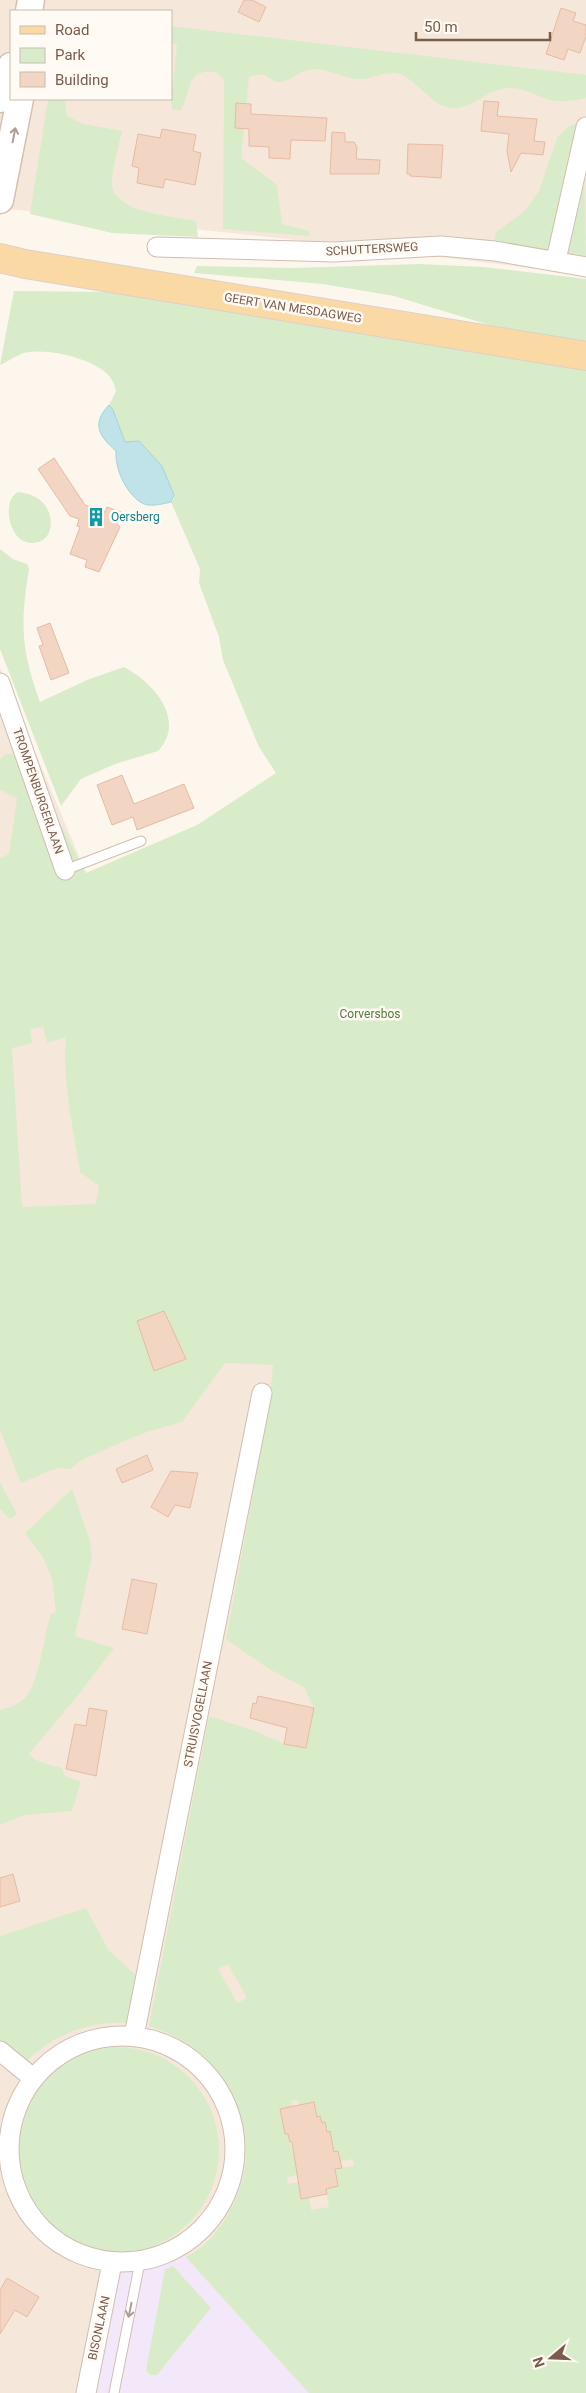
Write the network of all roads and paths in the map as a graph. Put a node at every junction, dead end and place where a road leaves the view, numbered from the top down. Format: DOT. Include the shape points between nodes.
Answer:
graph roads {
  1 [pos="10,69"];
  2 [pos="0,99"];
  3 [pos="20,100"];
  4 [pos="586,127"];
  5 [pos="0,200"];
  6 [pos="157,246"];
  7 [pos="0,258"];
  8 [pos="556,260"];
  9 [pos="586,267"];
  10 [pos="586,356"];
  11 [pos="0,683"];
  12 [pos="141,841"];
  13 [pos="65,870"];
  14 [pos="262,1393"];
  15 [pos="134,2036"];
  16 [pos="0,2052"];
  17 [pos="33,2078"];
  18 [pos="4,2166"];
  19 [pos="140,2262"];
  20 [pos="112,2263"];
  21 [pos="86,2393"];
  22 [pos="114,2393"];
  1 -- 2 [label="main road"];
  5 -- 3 [label="main road, one-way"];
  4 -- 8 [label="street"];
  6 -- 8 [label="street, SCHUTTERSWEG" via="334,252 441,246"];
  7 -- 10 [label="main road, GEERT VAN MESDAGWEG"];
  8 -- 9 [label="street, SCHUTTERSWEG"];
  11 -- 13 [label="street, TROMPENBURGERLAAN"];
  12 -- 13 [label="lane"];
  14 -- 15 [label="street, STRUISVOGELLAAN"];
  15 -- 17 [label="street" via="106,2036 78,2044 53,2058"];
  15 -- 19 [label="street" via="165,2044 192,2060 214,2083 229,2111 236,2142 228,2189 222,2204 203,2229 178,2248"];
  16 -- 17 [label="street"];
  17 -- 18 [label="street" via="17,2104"];
  18 -- 20 [label="street" via="20,2201 44,2232 75,2253"];
  19 -- 20 [label="street"];
  19 -- 22 [label="lane, one-way"];
  20 -- 21 [label="street, BISONLAAN"];
}
